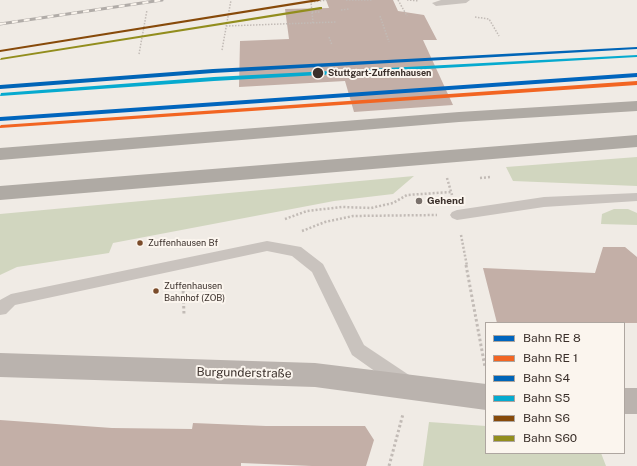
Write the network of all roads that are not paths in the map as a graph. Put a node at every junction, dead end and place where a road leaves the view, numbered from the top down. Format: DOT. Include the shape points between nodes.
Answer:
graph roads {
  1 [pos="466,0"];
  2 [pos="436,3"];
  3 [pos="637,106"];
  4 [pos="637,141"];
  5 [pos="0,154"];
  6 [pos="0,193"];
  7 [pos="637,197"];
  8 [pos="457,215"];
  9 [pos="0,308"];
  10 [pos="0,365"];
  11 [pos="411,387"];
  12 [pos="485,397"];
  13 [pos="625,401"];
  14 [pos="637,401"];
  1 -- 2 [label="lane"];
  3 -- 5 [label="highway" via="459,117"];
  4 -- 6 [label="highway"];
  7 -- 8 [label="lane" via="544,202"];
  9 -- 11 [label="lane" via="11,300 267,246 296,251 318,268 358,350"];
  10 -- 11 [label="street, Burgunderstraße" via="315,375"];
  11 -- 12 [label="street, Burgunderstraße"];
  13 -- 14 [label="street"];
}
